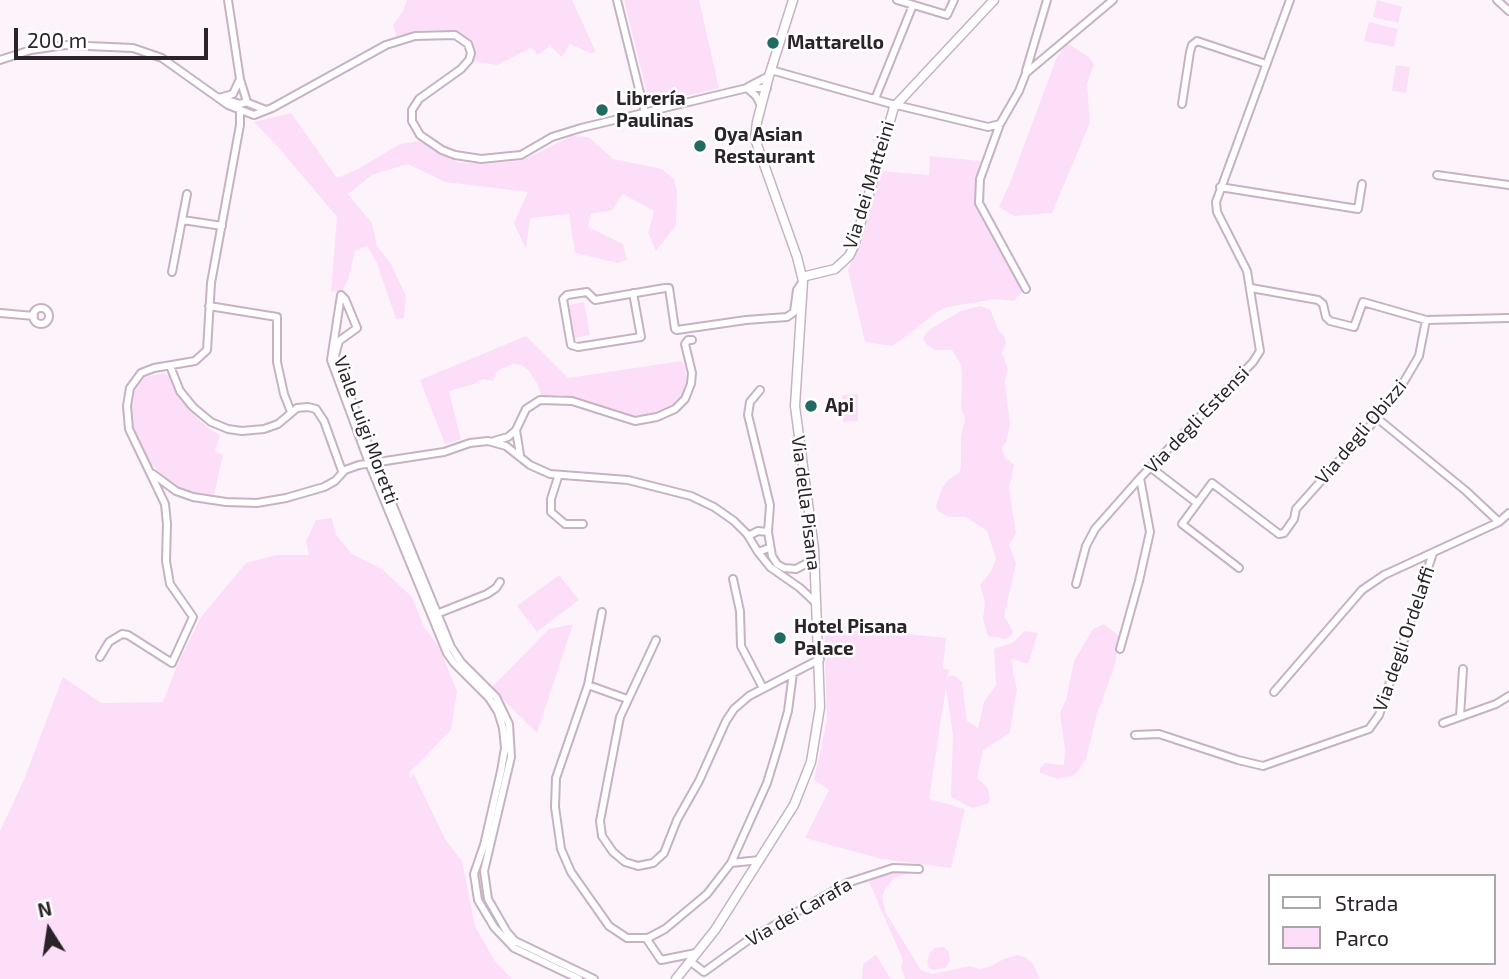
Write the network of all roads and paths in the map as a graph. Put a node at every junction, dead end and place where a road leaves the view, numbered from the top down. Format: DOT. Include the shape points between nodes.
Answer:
graph roads {
  1 [pos="228,0"];
  2 [pos="617,0"];
  3 [pos="793,0"];
  4 [pos="897,0"];
  5 [pos="954,0"];
  6 [pos="995,0"];
  7 [pos="1047,0"];
  8 [pos="1114,0"];
  9 [pos="1290,0"];
  10 [pos="1497,0"];
  11 [pos="913,5"];
  12 [pos="1509,11"];
  13 [pos="0,60"];
  14 [pos="1266,64"];
  15 [pos="770,73"];
  16 [pos="1026,73"];
  17 [pos="240,79"];
  18 [pos="747,88"];
  19 [pos="767,88"];
  20 [pos="219,98"];
  21 [pos="875,99"];
  22 [pos="895,104"];
  23 [pos="1182,104"];
  24 [pos="762,105"];
  25 [pos="243,107"];
  26 [pos="645,113"];
  27 [pos="1000,124"];
  28 [pos="1437,175"];
  29 [pos="1362,184"];
  30 [pos="1509,185"];
  31 [pos="1220,187"];
  32 [pos="187,194"];
  33 [pos="183,220"];
  34 [pos="222,226"];
  35 [pos="172,272"];
  36 [pos="803,279"];
  37 [pos="1251,288"];
  38 [pos="1026,289"];
  39 [pos="633,293"];
  40 [pos="209,306"];
  41 [pos="0,313"];
  42 [pos="338,315"];
  43 [pos="352,315"];
  44 [pos="34,316"];
  45 [pos="1509,318"];
  46 [pos="1426,320"];
  47 [pos="335,332"];
  48 [pos="346,334"];
  49 [pos="692,340"];
  50 [pos="170,366"];
  51 [pos="760,390"];
  52 [pos="291,412"];
  53 [pos="1377,418"];
  54 [pos="516,430"];
  55 [pos="492,442"];
  56 [pos="520,457"];
  57 [pos="372,463"];
  58 [pos="1150,467"];
  59 [pos="342,471"];
  60 [pos="152,473"];
  61 [pos="558,477"];
  62 [pos="1140,478"];
  63 [pos="1197,503"];
  64 [pos="1509,515"];
  65 [pos="1499,522"];
  66 [pos="583,524"];
  67 [pos="768,532"];
  68 [pos="748,536"];
  69 [pos="769,548"];
  70 [pos="758,552"];
  71 [pos="1433,553"];
  72 [pos="815,559"];
  73 [pos="1239,568"];
  74 [pos="794,569"];
  75 [pos="733,579"];
  76 [pos="791,581"];
  77 [pos="500,582"];
  78 [pos="1076,584"];
  79 [pos="817,604"];
  80 [pos="602,612"];
  81 [pos="435,615"];
  82 [pos="656,640"];
  83 [pos="1120,649"];
  84 [pos="100,657"];
  85 [pos="820,659"];
  86 [pos="1463,669"];
  87 [pos="793,673"];
  88 [pos="588,685"];
  89 [pos="764,688"];
  90 [pos="1274,692"];
  91 [pos="1509,696"];
  92 [pos="627,699"];
  93 [pos="1460,716"];
  94 [pos="1443,723"];
  95 [pos="1135,735"];
  96 [pos="760,860"];
  97 [pos="731,863"];
  98 [pos="919,869"];
  99 [pos="474,872"];
  100 [pos="497,916"];
  101 [pos="646,939"];
  102 [pos="698,953"];
  103 [pos="691,962"];
  104 [pos="704,972"];
  105 [pos="579,979"];
  106 [pos="594,979"];
  107 [pos="676,979"];
  108 [pos="699,979"];
  1 -- 17 [label="street"];
  2 -- 26 [label="street"];
  3 -- 15 [label="main road, Via della Pisana"];
  4 -- 11 [label="street"];
  5 -- 11 [label="street" via="947,15"];
  6 -- 22 [label="main road"];
  7 -- 16 [label="street"];
  8 -- 16 [label="street"];
  9 -- 14 [label="street, Via degli Estensi"];
  10 -- 12 [label="street"];
  11 -- 21 [label="street"];
  13 -- 20 [label="street" via="55,46 133,48 162,58"];
  14 -- 23 [label="street" via="1196,41"];
  14 -- 31 [label="street, Via degli Estensi"];
  15 -- 18 [label="street"];
  15 -- 19 [label="main road, Via della Pisana"];
  15 -- 21 [label="street"];
  16 -- 27 [label="street"];
  17 -- 20 [label="street" via="235,92"];
  17 -- 25 [label="street"];
  18 -- 19 [label="street"];
  18 -- 24 [label="street"];
  18 -- 26 [label="street"];
  19 -- 24 [label="main road, Via della Pisana"];
  20 -- 25 [label="street"];
  21 -- 22 [label="street"];
  22 -- 27 [label="street" via="988,127"];
  22 -- 36 [label="main road, Via dei Matteini" via="851,253 837,267"];
  24 -- 36 [label="main road, Via della Pisana" via="756,142"];
  25 -- 26 [label="street" via="268,110 386,45 439,34 464,40 470,58 420,97 412,119 422,137 451,154 476,159 514,156 562,133"];
  25 -- 34 [label="street"];
  27 -- 38 [label="street" via="980,179 979,203"];
  28 -- 30 [label="street"];
  29 -- 31 [label="street" via="1358,209"];
  31 -- 37 [label="street, Via degli Estensi" via="1216,210 1244,262"];
  32 -- 33 [label="street"];
  33 -- 34 [label="street"];
  33 -- 35 [label="street"];
  34 -- 40 [label="street"];
  36 -- 39 [label="street" via="794,312 787,317 677,330 669,288"];
  36 -- 72 [label="main road, Via della Pisana" via="794,406"];
  37 -- 46 [label="street" via="1318,300 1330,321 1354,327 1363,302"];
  37 -- 58 [label="street, Via degli Estensi" via="1259,354"];
  39 -- 39 [label="street" via="595,300 587,292 564,296 571,345 640,337"];
  40 -- 50 [label="street" via="205,354"];
  40 -- 52 [label="street" via="277,317 277,362"];
  41 -- 44 [label="street"];
  42 -- 43 [label="street"];
  42 -- 43 [label="street" via="342,295"];
  42 -- 47 [label="street, Viale Luigi Moretti"];
  43 -- 48 [label="street, Viale Luigi Moretti" via="356,329"];
  45 -- 46 [label="street"];
  46 -- 53 [label="street, Via degli Obizzi" via="1417,362"];
  47 -- 48 [label="street"];
  47 -- 57 [label="street, Viale Luigi Moretti" via="333,366"];
  48 -- 57 [label="street, Viale Luigi Moretti" via="336,346 336,360"];
  49 -- 54 [label="street" via="685,344 692,373 690,390 671,412 635,421 572,401 545,400 526,409"];
  50 -- 52 [label="street" via="184,397 223,428 264,429"];
  50 -- 60 [label="street" via="141,373 128,397 128,426"];
  51 -- 67 [label="street" via="750,402 748,415 771,505"];
  52 -- 59 [label="street" via="305,407 318,411"];
  53 -- 63 [label="street, Via degli Obizzi" via="1296,509 1284,533 1279,534 1212,483"];
  53 -- 65 [label="street"];
  54 -- 55 [label="street"];
  54 -- 56 [label="street"];
  55 -- 56 [label="street"];
  55 -- 57 [label="street"];
  56 -- 61 [label="street"];
  57 -- 59 [label="street"];
  57 -- 81 [label="street, Viale Luigi Moretti"];
  58 -- 62 [label="street, Via degli Estensi"];
  58 -- 63 [label="street"];
  59 -- 60 [label="street" via="331,484 314,491 248,503 188,496"];
  60 -- 84 [label="street" via="166,509 170,584 193,615 172,663 122,634 109,642"];
  61 -- 66 [label="street" via="551,512 565,524"];
  61 -- 68 [label="street" via="620,478 673,490 719,510"];
  62 -- 78 [label="street" via="1095,529"];
  62 -- 83 [label="street, Via degli Estensi" via="1150,532"];
  63 -- 73 [label="street" via="1182,524"];
  64 -- 65 [label="street"];
  65 -- 71 [label="street"];
  67 -- 68 [label="street"];
  67 -- 69 [label="street"];
  68 -- 70 [label="street"];
  69 -- 70 [label="street"];
  69 -- 74 [label="street" via="778,565"];
  70 -- 76 [label="street"];
  71 -- 90 [label="street" via="1359,592"];
  71 -- 95 [label="street, Via degli Ordelaffi" via="1377,719 1369,729 1263,766 1160,734"];
  72 -- 74 [label="street"];
  72 -- 79 [label="main road, Via della Pisana"];
  74 -- 76 [label="street"];
  75 -- 89 [label="street" via="741,646"];
  76 -- 79 [label="street"];
  77 -- 81 [label="street" via="487,594"];
  79 -- 85 [label="main road, Via della Pisana"];
  80 -- 88 [label="street"];
  81 -- 99 [label="street, Viale Luigi Moretti" via="450,657 494,705 504,732 501,771"];
  81 -- 100 [label="street, Viale Luigi Moretti" via="457,657 496,697 511,730 511,757 483,875"];
  82 -- 92 [label="street"];
  85 -- 87 [label="street"];
  85 -- 96 [label="main road, Via della Pisana" via="820,707 807,777 792,811"];
  86 -- 93 [label="street"];
  87 -- 89 [label="street"];
  87 -- 97 [label="street" via="779,747"];
  88 -- 92 [label="street"];
  88 -- 101 [label="street" via="556,782 561,849 611,928 626,938"];
  89 -- 92 [label="street" via="730,714 664,853 642,866 618,857 600,827 616,734"];
  91 -- 93 [label="street"];
  93 -- 94 [label="street"];
  96 -- 97 [label="street"];
  96 -- 102 [label="main road, Via della Pisana"];
  97 -- 101 [label="street" via="707,894"];
  98 -- 104 [label="street, Via dei Carafa" via="893,868 846,883"];
  99 -- 100 [label="street" via="484,906"];
  99 -- 105 [label="street, Viale Luigi Moretti" via="480,906 507,942"];
  100 -- 106 [label="street, Viale Luigi Moretti" via="518,943"];
  101 -- 102 [label="street" via="661,960"];
  102 -- 103 [label="main road, Via della Pisana"];
  103 -- 104 [label="street"];
  103 -- 107 [label="main road, Via della Pisana"];
  104 -- 108 [label="street, Via dei Carafa"];
}
